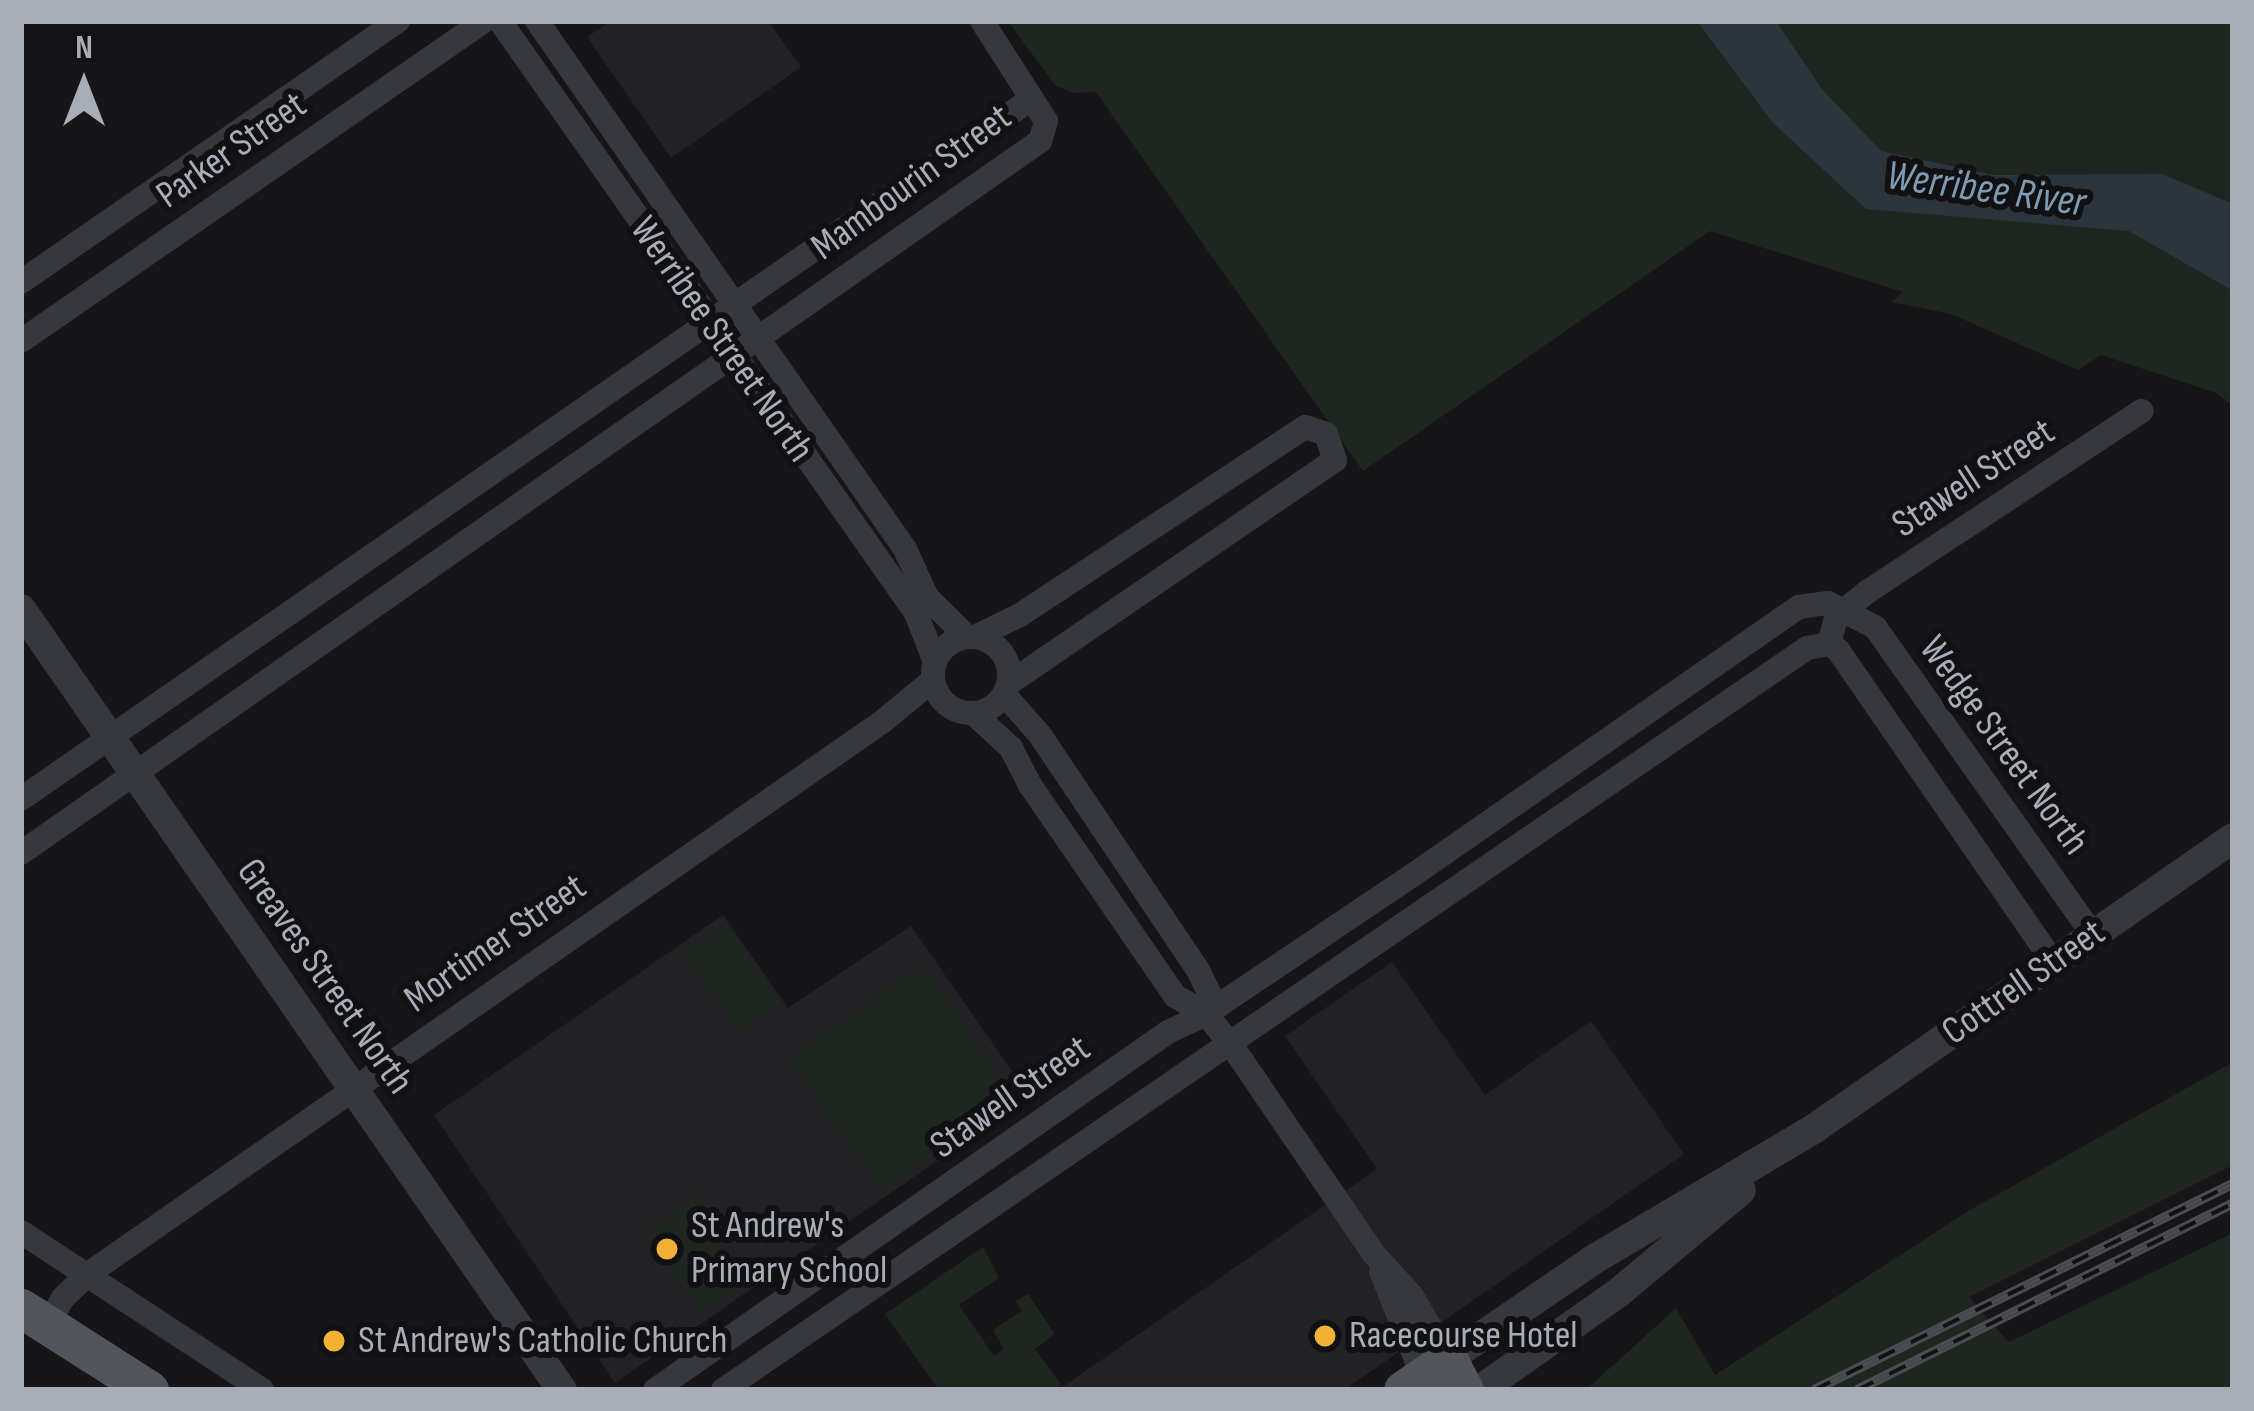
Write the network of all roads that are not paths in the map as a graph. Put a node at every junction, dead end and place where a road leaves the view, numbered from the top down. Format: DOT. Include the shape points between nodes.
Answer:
graph roads {
  1 [pos="398,21"];
  2 [pos="484,21"];
  3 [pos="500,21"];
  4 [pos="537,21"];
  5 [pos="982,21"];
  6 [pos="1031,99"];
  7 [pos="21,282"];
  8 [pos="735,304"];
  9 [pos="709,323"];
  10 [pos="759,338"];
  11 [pos="21,341"];
  12 [pos="734,357"];
  13 [pos="2142,411"];
  14 [pos="1847,608"];
  15 [pos="21,609"];
  16 [pos="971,637"];
  17 [pos="1828,644"];
  18 [pos="934,671"];
  19 [pos="1006,688"];
  20 [pos="960,709"];
  21 [pos="882,722"];
  22 [pos="110,736"];
  23 [pos="135,773"];
  24 [pos="1529,795"];
  25 [pos="21,799"];
  26 [pos="1547,824"];
  27 [pos="2233,838"];
  28 [pos="21,853"];
  29 [pos="1413,875"];
  30 [pos="1433,903"];
  31 [pos="2092,934"];
  32 [pos="2053,962"];
  33 [pos="1206,1014"];
  34 [pos="1232,1046"];
  35 [pos="352,1087"];
  36 [pos="1815,1128"];
  37 [pos="21,1232"];
  38 [pos="88,1274"];
  39 [pos="34,1316"];
  40 [pos="1567,1329"];
  41 [pos="1433,1381"];
  42 [pos="148,1390"];
  43 [pos="262,1390"];
  44 [pos="562,1390"];
  45 [pos="655,1390"];
  46 [pos="723,1390"];
  47 [pos="1480,1390"];
  48 [pos="1520,1390"];
  1 -- 7 [label="street, Parker Street"];
  2 -- 11 [label="street, Parker Street"];
  3 -- 9 [label="street, Werribee Street North"];
  4 -- 8 [label="street, Werribee Street North"];
  5 -- 6 [label="street"];
  6 -- 8 [label="street, Mambourin Street"];
  6 -- 10 [label="street, Mambourin Street" via="1046,121 1040,141"];
  8 -- 9 [label="street, Mambourin Street"];
  8 -- 10 [label="street, Werribee Street North"];
  9 -- 12 [label="street, Werribee Street North"];
  9 -- 22 [label="street, Mambourin Street"];
  10 -- 12 [label="street, Mambourin Street"];
  10 -- 16 [label="street, Werribee Street North" via="905,549 927,597"];
  12 -- 18 [label="street, Werribee Street North" via="916,613"];
  12 -- 23 [label="street, Mambourin Street"];
  13 -- 14 [label="street, Stawell Street"];
  14 -- 17 [label="street, Stawell Street"];
  14 -- 24 [label="street, Stawell Street" via="1810,603 1785,614"];
  14 -- 31 [label="street, Wedge Street North" via="1875,627"];
  15 -- 22 [label="street, Greaves Street North"];
  16 -- 18 [label="street" via="948,644"];
  16 -- 19 [label="street" via="1006,658"];
  16 -- 19 [label="street" via="1020,614 1305,427 1326,434 1335,460"];
  17 -- 26 [label="street, Stawell Street" via="1808,648"];
  17 -- 32 [label="street, Wedge Street North"];
  18 -- 20 [label="street"];
  18 -- 21 [label="street, Mortimer Street"];
  19 -- 20 [label="street"];
  19 -- 33 [label="street" via="1198,970 1209,993"];
  20 -- 21 [label="street, Mortimer Street"];
  20 -- 33 [label="street" via="1011,748 1175,996"];
  21 -- 35 [label="street, Mortimer Street"];
  22 -- 23 [label="street, Greaves Street North"];
  22 -- 25 [label="street, Mambourin Street"];
  23 -- 28 [label="street, Mambourin Street"];
  23 -- 35 [label="street, Greaves Street North"];
  24 -- 26 [label="street"];
  24 -- 29 [label="street, Stawell Street"];
  26 -- 30 [label="street, Stawell Street"];
  27 -- 31 [label="street, Cottrell Street"];
  29 -- 30 [label="street"];
  29 -- 33 [label="street, Stawell Street"];
  30 -- 34 [label="street, Stawell Street"];
  31 -- 32 [label="street, Cottrell Street"];
  32 -- 36 [label="street, Cottrell Street"];
  33 -- 34 [label="street"];
  33 -- 45 [label="street, Stawell Street" via="1168,1032"];
  34 -- 41 [label="street" via="1412,1296"];
  34 -- 46 [label="street, Stawell Street"];
  35 -- 38 [label="street, Mortimer Street"];
  35 -- 44 [label="street, Greaves Street North"];
  36 -- 40 [label="street, Cottrell Street"];
  36 -- 41 [label="street, Cottrell Street" via="1593,1261"];
  37 -- 38 [label="street"];
  38 -- 39 [label="street, Mortimer Street"];
  38 -- 43 [label="street"];
  39 -- 42 [label="main road"];
  40 -- 47 [label="street, Cottrell Street"];
  40 -- 48 [label="street"];
}
